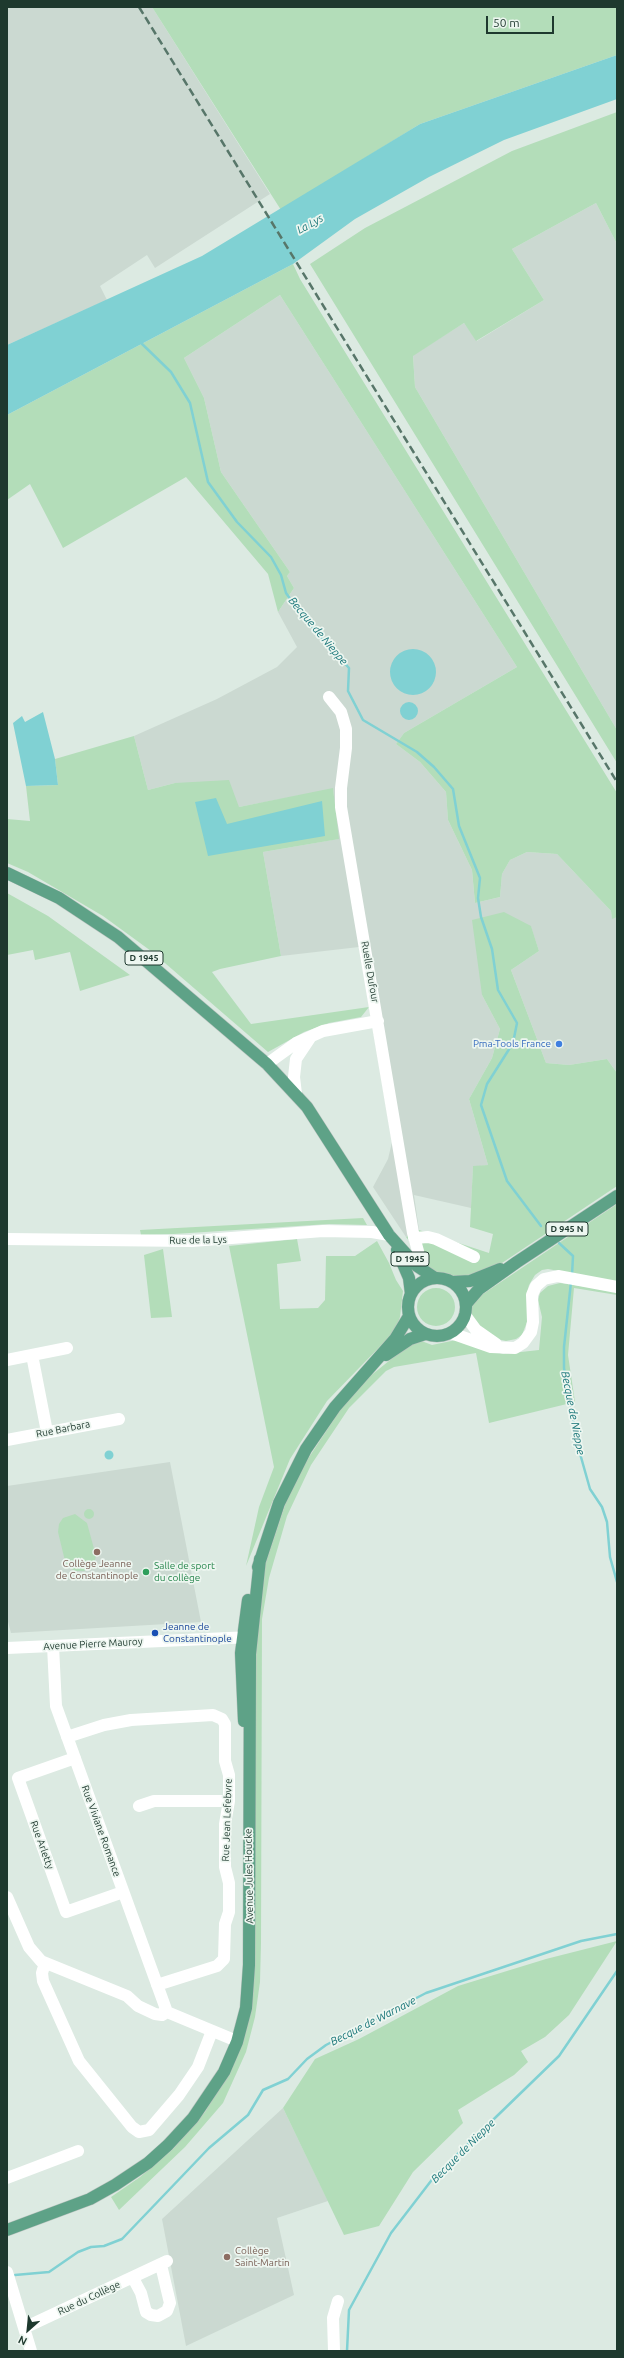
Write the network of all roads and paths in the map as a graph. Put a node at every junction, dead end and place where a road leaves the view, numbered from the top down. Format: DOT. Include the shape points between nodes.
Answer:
graph roads {
  1 [pos="328,697"];
  2 [pos="7,874"];
  3 [pos="378,1021"];
  4 [pos="311,1037"];
  5 [pos="267,1064"];
  6 [pos="296,1094"];
  7 [pos="617,1196"];
  8 [pos="389,1234"];
  9 [pos="414,1238"];
  10 [pos="7,1239"];
  11 [pos="418,1251"];
  12 [pos="474,1257"];
  13 [pos="517,1262"];
  14 [pos="435,1278"];
  15 [pos="452,1282"];
  16 [pos="617,1287"];
  17 [pos="411,1294"];
  18 [pos="465,1310"];
  19 [pos="409,1316"];
  20 [pos="451,1333"];
  21 [pos="425,1334"];
  22 [pos="67,1348"];
  23 [pos="511,1348"];
  24 [pos="32,1355"];
  25 [pos="7,1360"];
  26 [pos="379,1360"];
  27 [pos="120,1419"];
  28 [pos="47,1432"];
  29 [pos="7,1440"];
  30 [pos="246,1637"];
  31 [pos="53,1646"];
  32 [pos="7,1648"];
  33 [pos="67,1737"];
  34 [pos="75,1758"];
  35 [pos="229,1801"];
  36 [pos="139,1806"];
  37 [pos="123,1892"];
  38 [pos="7,1897"];
  39 [pos="45,1963"];
  40 [pos="157,1985"];
  41 [pos="248,1985"];
  42 [pos="167,2012"];
  43 [pos="212,2031"];
  44 [pos="232,2039"];
  45 [pos="216,2082"];
  46 [pos="78,2151"];
  47 [pos="7,2178"];
  48 [pos="47,2215"];
  49 [pos="7,2224"];
  50 [pos="7,2230"];
  51 [pos="7,2272"];
  52 [pos="133,2278"];
  53 [pos="338,2301"];
  54 [pos="24,2328"];
  55 [pos="31,2351"];
  56 [pos="334,2351"];
  1 -- 3 [label="street, Ruelle Dufour" via="341,712 346,729 340,800"];
  2 -- 5 [label="main road, D 1945" via="58,898 118,937"];
  3 -- 4 [label="street" via="330,1029"];
  3 -- 9 [label="street, Ruelle Dufour"];
  4 -- 5 [label="street" via="296,1043"];
  4 -- 6 [label="street" via="296,1059"];
  5 -- 6 [label="main road, D 1945"];
  6 -- 8 [label="main road, D 1945"];
  7 -- 13 [label="main road, D 945 N"];
  8 -- 10 [label="street, Rue de la Lys" via="328,1231 192,1241"];
  8 -- 14 [label="main road, D 1945" via="417,1266"];
  8 -- 17 [label="main road, D 1945" via="404,1264"];
  9 -- 11 [label="street, Ruelle Dufour"];
  9 -- 12 [label="street" via="436,1239"];
  13 -- 15 [label="main road, D 945 N" via="470,1280"];
  13 -- 18 [label="main road, D 945 N" via="479,1289"];
  14 -- 15 [label="main road"];
  14 -- 17 [label="main road" via="420,1284"];
  15 -- 18 [label="main road" via="461,1292"];
  16 -- 23 [label="street" via="565,1278 546,1278 536,1286 532,1298 531,1332 523,1344"];
  17 -- 19 [label="main road" via="408,1303"];
  18 -- 20 [label="main road" via="461,1324"];
  18 -- 23 [label="street" via="472,1326 487,1339"];
  19 -- 21 [label="main road" via="416,1328"];
  19 -- 26 [label="main road, Avenue Jules Houcke"];
  20 -- 21 [label="main road" via="438,1336"];
  20 -- 23 [label="street" via="486,1346"];
  21 -- 26 [label="main road, Avenue Jules Houcke" via="410,1339"];
  22 -- 24 [label="street"];
  24 -- 25 [label="street"];
  24 -- 28 [label="street"];
  26 -- 30 [label="main road, Avenue Jules Houcke" via="335,1407 303,1454 278,1504 260,1559"];
  27 -- 28 [label="street, Rue Barbara"];
  28 -- 29 [label="street, Rue Barbara"];
  30 -- 31 [label="street, Avenue Pierre Mauroy"];
  30 -- 41 [label="main road, Avenue Jules Houcke" via="250,1940"];
  31 -- 32 [label="street, Avenue Pierre Mauroy"];
  31 -- 33 [label="street, Rue Viviane Romance" via="55,1703"];
  33 -- 34 [label="street, Rue Viviane Romance"];
  33 -- 35 [label="street, Rue Jean Lefebvre" via="104,1724 123,1721 216,1716 225,1724"];
  34 -- 37 [label="street, Rue Viviane Romance"];
  34 -- 37 [label="street, Rue Arletty" via="18,1778 55,1883 66,1912"];
  35 -- 36 [label="street" via="154,1800"];
  35 -- 40 [label="street, Rue Jean Lefebvre" via="225,1824 225,1867 229,1912 225,1924 224,1959 217,1966"];
  37 -- 40 [label="street, Rue Viviane Romance"];
  38 -- 39 [label="street" via="32,1951"];
  39 -- 42 [label="street" via="128,1996 138,2006 155,2014 162,2015"];
  39 -- 43 [label="street" via="43,1981 79,2062 132,2127 139,2132 149,2130 179,2096 198,2067"];
  40 -- 42 [label="street, Rue Viviane Romance"];
  41 -- 44 [label="main road, Avenue Jules Houcke"];
  41 -- 45 [label="main road, Avenue Jules Houcke" via="240,2034 230,2060"];
  42 -- 43 [label="street"];
  43 -- 44 [label="street"];
  44 -- 45 [label="main road, Avenue Jules Houcke"];
  45 -- 48 [label="main road, Avenue Jules Houcke" via="186,2126 148,2163 102,2192"];
  46 -- 47 [label="street"];
  48 -- 49 [label="main road, Avenue Jules Houcke"];
  48 -- 50 [label="main road, Avenue Jules Houcke"];
  51 -- 54 [label="street"];
  52 -- 52 [label="street, Rue du Collège" via="148,2314 156,2316 164,2313 170,2303 164,2263"];
  52 -- 54 [label="street, Rue du Collège"];
  53 -- 56 [label="street" via="333,2322"];
  54 -- 55 [label="street"];
}
